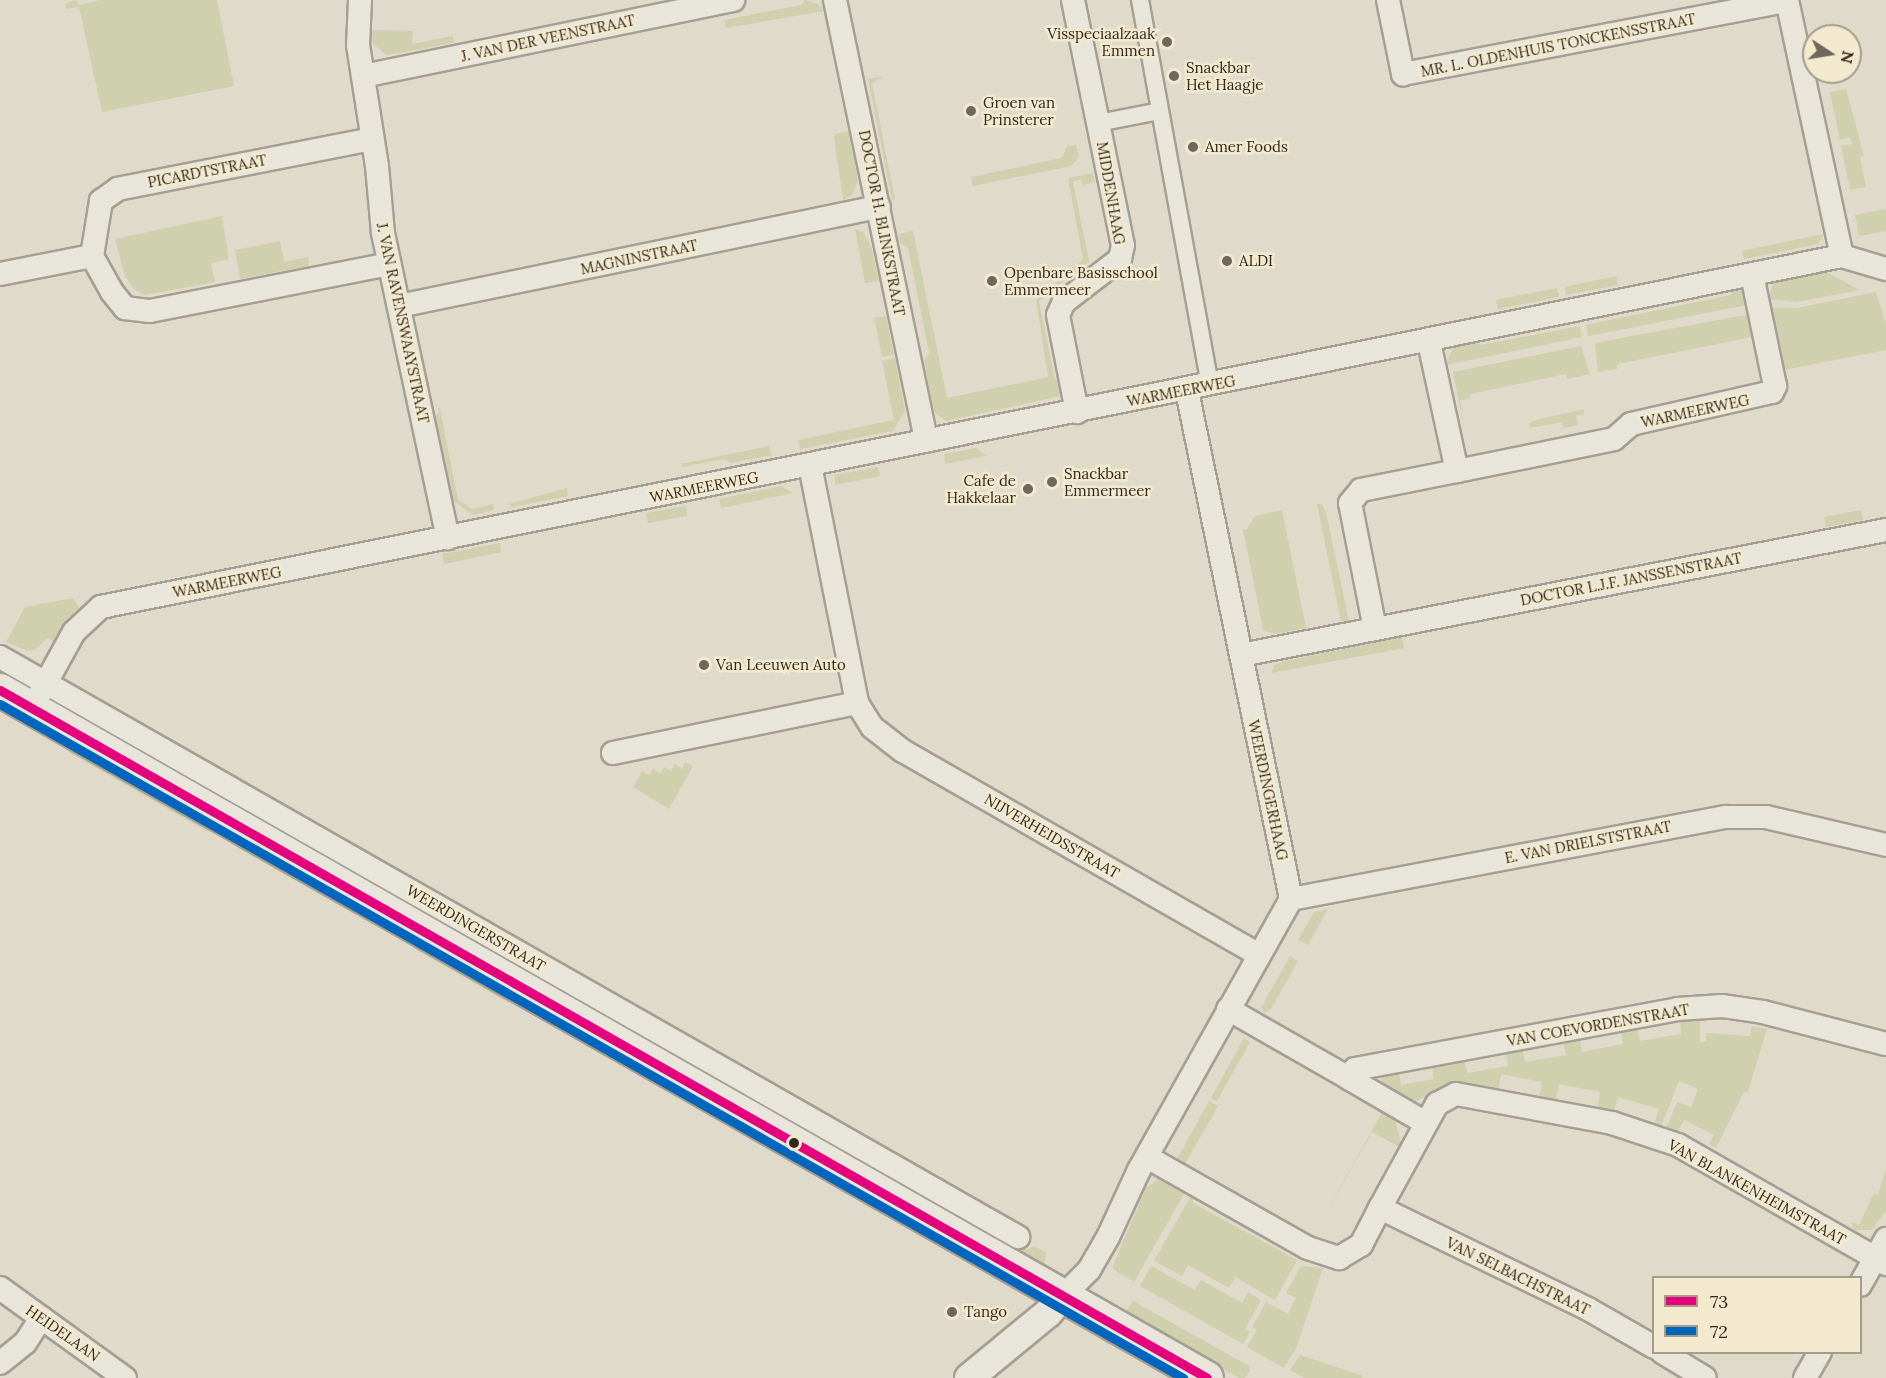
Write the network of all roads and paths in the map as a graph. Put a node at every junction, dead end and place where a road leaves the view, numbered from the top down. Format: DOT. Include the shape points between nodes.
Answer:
graph roads {
  1 [pos="360,0"];
  2 [pos="734,0"];
  3 [pos="1073,0"];
  4 [pos="1140,0"];
  5 [pos="1388,0"];
  6 [pos="1787,1"];
  7 [pos="836,2"];
  8 [pos="363,76"];
  9 [pos="1160,111"];
  10 [pos="1098,123"];
  11 [pos="372,139"];
  12 [pos="879,207"];
  13 [pos="92,256"];
  14 [pos="1842,256"];
  15 [pos="389,264"];
  16 [pos="1886,269"];
  17 [pos="0,273"];
  18 [pos="1752,275"];
  19 [pos="399,306"];
  20 [pos="1429,342"];
  21 [pos="1210,386"];
  22 [pos="1186,391"];
  23 [pos="1077,412"];
  24 [pos="926,441"];
  25 [pos="810,465"];
  26 [pos="1457,471"];
  27 [pos="1886,530"];
  28 [pos="448,538"];
  29 [pos="1375,629"];
  30 [pos="1241,655"];
  31 [pos="0,657"];
  32 [pos="0,690"];
  33 [pos="38,695"];
  34 [pos="857,703"];
  35 [pos="613,753"];
  36 [pos="1886,845"];
  37 [pos="1291,899"];
  38 [pos="1259,955"];
  39 [pos="1228,1009"];
  40 [pos="1886,1044"];
  41 [pos="1350,1079"];
  42 [pos="1426,1123"];
  43 [pos="1147,1157"];
  44 [pos="1380,1208"];
  45 [pos="946,1212"];
  46 [pos="1018,1237"];
  47 [pos="1883,1254"];
  48 [pos="1862,1282"];
  49 [pos="0,1288"];
  50 [pos="1063,1296"];
  51 [pos="41,1318"];
  52 [pos="1652,1346"];
  53 [pos="1664,1354"];
  54 [pos="1819,1354"];
  55 [pos="0,1363"];
  56 [pos="125,1378"];
  57 [pos="969,1378"];
  58 [pos="1207,1378"];
  59 [pos="1705,1378"];
  60 [pos="1805,1378"];
  1 -- 8 [label="street, J. VAN RAVENSWAAYSTRAAT" via="358,45"];
  2 -- 8 [label="street, J. VAN DER VEENSTRAAT"];
  3 -- 10 [label="street, MIDDENHAAG"];
  4 -- 9 [label="street"];
  5 -- 6 [label="street, MR. L. OLDENHUIS TONCKENSSTRAAT" via="1403,74"];
  6 -- 14 [label="street"];
  7 -- 12 [label="street, DOCTOR H. BLINKSTRAAT"];
  8 -- 11 [label="street, J. VAN RAVENSWAAYSTRAAT"];
  9 -- 10 [label="street, MIDDENHAAG"];
  9 -- 21 [label="street"];
  10 -- 23 [label="street, MIDDENHAAG" via="1123,245 1120,260 1064,302 1058,315"];
  11 -- 13 [label="street, PICARDTSTRAAT" via="118,189 102,201"];
  11 -- 15 [label="street, J. VAN RAVENSWAAYSTRAAT"];
  12 -- 19 [label="street, MAGNINSTRAAT"];
  12 -- 24 [label="street, DOCTOR H. BLINKSTRAAT"];
  13 -- 15 [label="street" via="126,308 150,311"];
  13 -- 17 [label="street"];
  14 -- 16 [label="street, WARMEERWEG"];
  14 -- 18 [label="street, WARMEERWEG"];
  15 -- 19 [label="street, J. VAN RAVENSWAAYSTRAAT"];
  18 -- 20 [label="street, WARMEERWEG"];
  18 -- 26 [label="street, WARMEERWEG" via="1775,386 1772,392 1631,424 1614,439"];
  19 -- 28 [label="street, J. VAN RAVENSWAAYSTRAAT"];
  20 -- 21 [label="street, WARMEERWEG"];
  20 -- 26 [label="street"];
  21 -- 22 [label="street, WARMEERWEG"];
  22 -- 23 [label="street, WARMEERWEG"];
  22 -- 30 [label="street, WEERDINGERHAAG"];
  23 -- 24 [label="street, WARMEERWEG"];
  24 -- 25 [label="street, WARMEERWEG"];
  25 -- 28 [label="street, WARMEERWEG"];
  25 -- 34 [label="street, NIJVERHEIDSSTRAAT"];
  26 -- 29 [label="street" via="1361,490 1350,503"];
  27 -- 29 [label="street, DOCTOR L.J.F. JANSSENSTRAAT"];
  28 -- 33 [label="street, WARMEERWEG" via="101,607 74,632"];
  29 -- 30 [label="street, DOCTOR L.J.F. JANSSENSTRAAT"];
  30 -- 37 [label="street, WEERDINGERHAAG"];
  31 -- 33 [label="street, WEERDINGERSTRAAT"];
  32 -- 33 [label="main road, WEERDINGERSTRAAT"];
  33 -- 45 [label="main road, WEERDINGERSTRAAT"];
  34 -- 35 [label="street"];
  34 -- 38 [label="street, NIJVERHEIDSSTRAAT" via="872,727 903,751"];
  36 -- 37 [label="street, E. VAN DRIELSTSTRAAT" via="1766,818 1726,818"];
  37 -- 38 [label="street"];
  38 -- 39 [label="street"];
  39 -- 41 [label="street"];
  39 -- 43 [label="street"];
  40 -- 41 [label="street, VAN COEVORDENSTRAAT" via="1763,1012 1722,1006 1678,1009 1356,1069"];
  41 -- 42 [label="street"];
  42 -- 44 [label="street"];
  42 -- 47 [label="street, VAN BLANKENHEIMSTRAAT" via="1437,1104 1456,1094 1612,1123 1678,1145"];
  43 -- 44 [label="street" via="1308,1248 1339,1258 1361,1245"];
  43 -- 50 [label="street" via="1089,1270"];
  44 -- 52 [label="street, VAN SELBACHSTRAAT" via="1588,1309"];
  45 -- 46 [label="street, WEERDINGERSTRAAT"];
  45 -- 50 [label="main road, WEERDINGERSTRAAT"];
  47 -- 48 [label="street"];
  49 -- 51 [label="street, HEIDELAAN"];
  50 -- 57 [label="street"];
  50 -- 58 [label="main road, WEERDINGERSTRAAT"];
  51 -- 55 [label="street" via="25,1343"];
  51 -- 56 [label="street, HEIDELAAN"];
  53 -- 59 [label="street"];
  54 -- 60 [label="street"];
}
